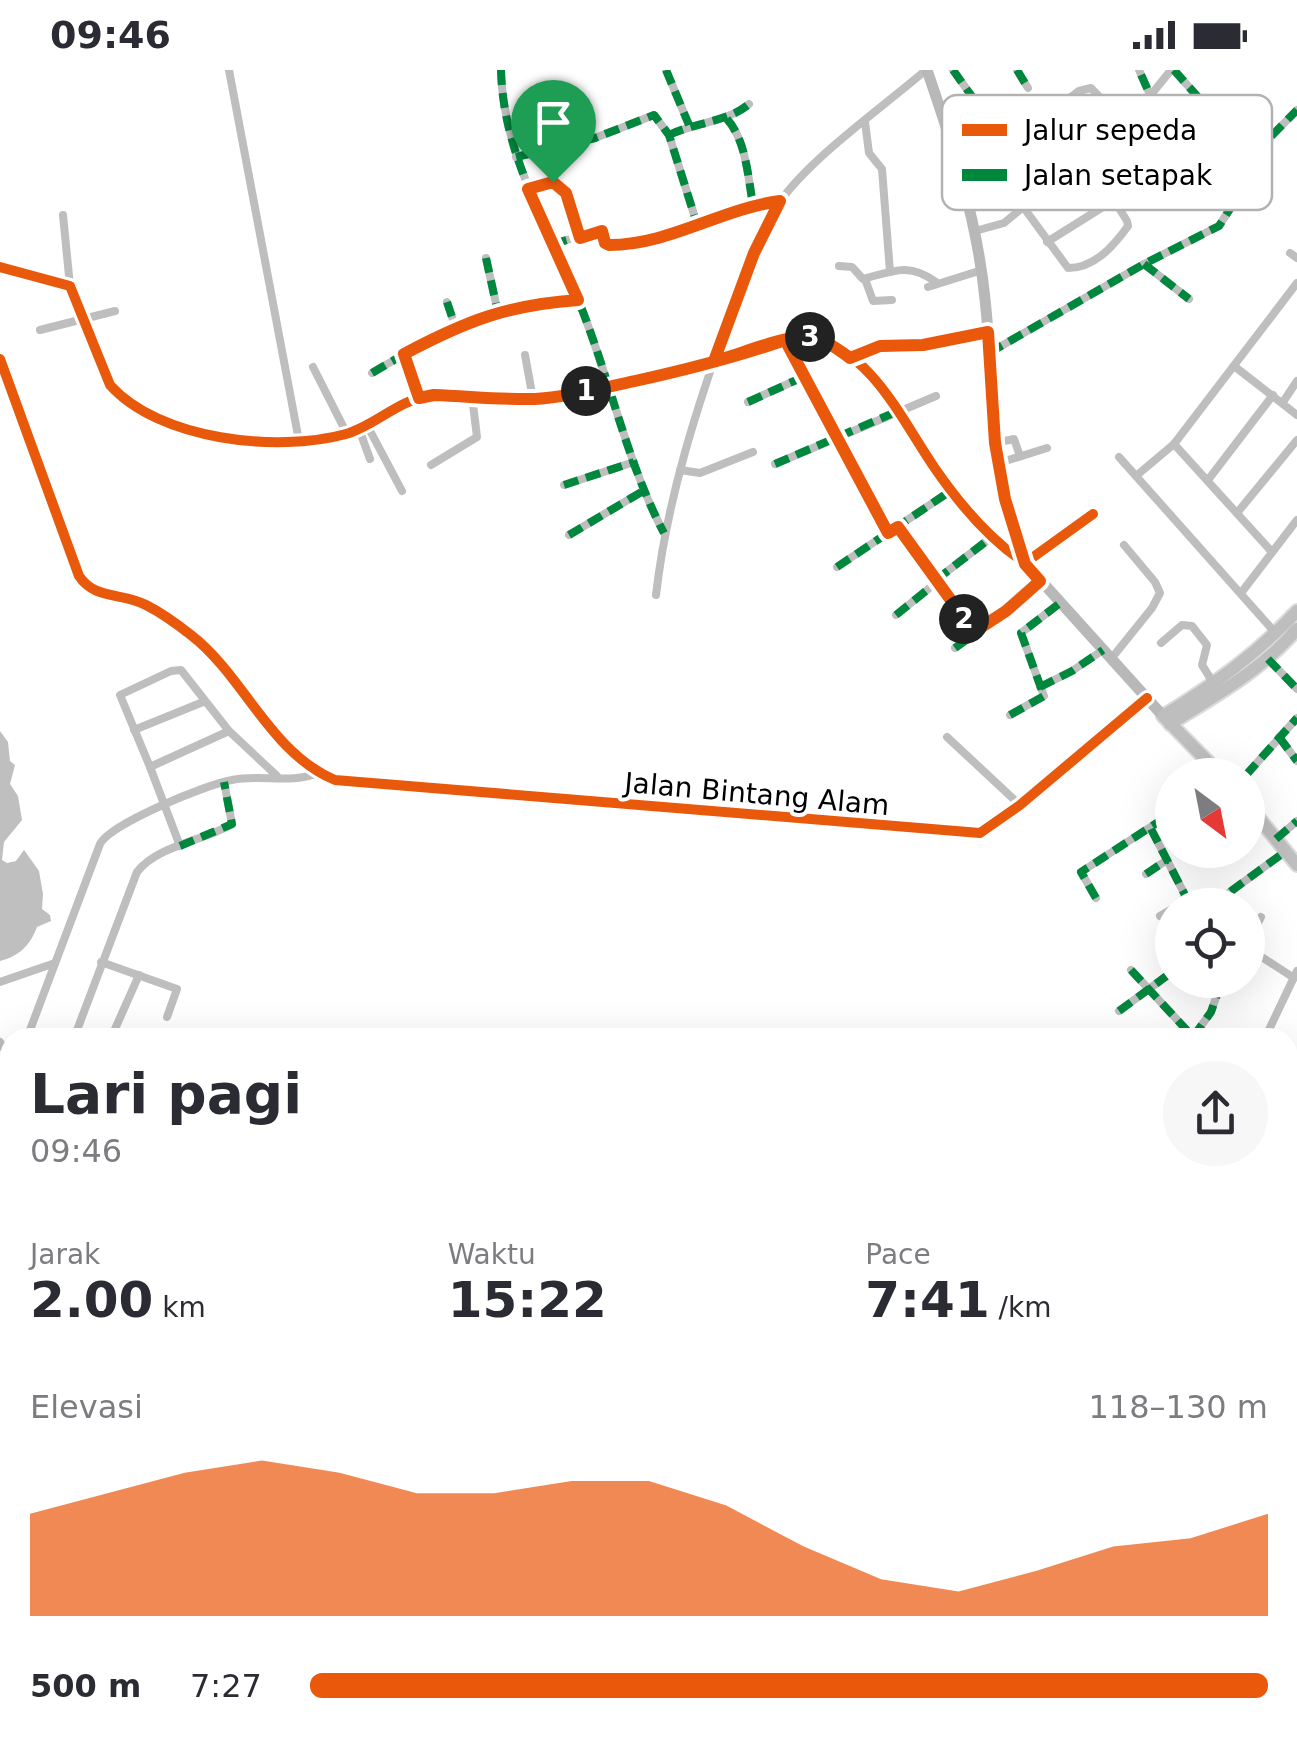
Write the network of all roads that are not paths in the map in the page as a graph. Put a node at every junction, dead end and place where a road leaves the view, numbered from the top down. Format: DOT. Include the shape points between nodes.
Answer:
graph roads {
  1 [pos="228,70"];
  2 [pos="501,70"];
  3 [pos="666,70"];
  4 [pos="926,70"];
  5 [pos="954,70"];
  6 [pos="1017,70"];
  7 [pos="1139,70"];
  8 [pos="1172,70"];
  9 [pos="1028,88"];
  10 [pos="971,95"];
  11 [pos="1075,95"];
  12 [pos="1098,95"];
  13 [pos="1150,95"];
  14 [pos="1151,95"];
  15 [pos="1195,95"];
  16 [pos="749,104"];
  17 [pos="1296,111"];
  18 [pos="942,115"];
  19 [pos="726,118"];
  20 [pos="865,122"];
  21 [pos="689,125"];
  22 [pos="1272,134"];
  23 [pos="669,135"];
  24 [pos="516,157"];
  25 [pos="528,189"];
  26 [pos="780,201"];
  27 [pos="752,205"];
  28 [pos="970,210"];
  29 [pos="1021,210"];
  30 [pos="1025,210"];
  31 [pos="1098,210"];
  32 [pos="1119,210"];
  33 [pos="1229,210"];
  34 [pos="63,214"];
  35 [pos="697,224"];
  36 [pos="976,232"];
  37 [pos="580,238"];
  38 [pos="1046,242"];
  39 [pos="552,244"];
  40 [pos="486,258"];
  41 [pos="1144,264"];
  42 [pos="839,266"];
  43 [pos="0,268"];
  44 [pos="982,270"];
  45 [pos="890,272"];
  46 [pos="865,279"];
  47 [pos="1297,282"];
  48 [pos="70,286"];
  49 [pos="1189,299"];
  50 [pos="578,300"];
  51 [pos="892,300"];
  52 [pos="446,302"];
  53 [pos="115,311"];
  54 [pos="498,313"];
  55 [pos="81,318"];
  56 [pos="455,326"];
  57 [pos="40,330"];
  58 [pos="988,332"];
  59 [pos="785,340"];
  60 [pos="404,354"];
  61 [pos="989,354"];
  62 [pos="525,356"];
  63 [pos="850,358"];
  64 [pos="0,359"];
  65 [pos="714,361"];
  66 [pos="1234,366"];
  67 [pos="313,367"];
  68 [pos="372,373"];
  69 [pos="804,377"];
  70 [pos="1297,380"];
  71 [pos="610,387"];
  72 [pos="1272,395"];
  73 [pos="472,396"];
  74 [pos="936,396"];
  75 [pos="419,398"];
  76 [pos="533,399"];
  77 [pos="748,402"];
  78 [pos="1282,402"];
  79 [pos="898,410"];
  80 [pos="1297,415"];
  81 [pos="363,427"];
  82 [pos="347,434"];
  83 [pos="836,436"];
  84 [pos="299,440"];
  85 [pos="1297,440"];
  86 [pos="995,443"];
  87 [pos="1174,444"];
  88 [pos="1047,448"];
  89 [pos="752,452"];
  90 [pos="1020,456"];
  91 [pos="1118,457"];
  92 [pos="370,459"];
  93 [pos="634,462"];
  94 [pos="998,463"];
  95 [pos="431,464"];
  96 [pos="775,464"];
  97 [pos="680,470"];
  98 [pos="1136,476"];
  99 [pos="1208,480"];
  100 [pos="564,485"];
  101 [pos="952,490"];
  102 [pos="402,491"];
  103 [pos="643,491"];
  104 [pos="1237,513"];
  105 [pos="1093,514"];
  106 [pos="1297,520"];
  107 [pos="898,527"];
  108 [pos="664,533"];
  109 [pos="888,533"];
  110 [pos="568,535"];
  111 [pos="992,536"];
  112 [pos="1124,544"];
  113 [pos="1272,552"];
  114 [pos="1025,564"];
  115 [pos="838,568"];
  116 [pos="937,581"];
  117 [pos="1040,581"];
  118 [pos="1241,593"];
  119 [pos="656,595"];
  120 [pos="1060,603"];
  121 [pos="1297,608"];
  122 [pos="896,615"];
  123 [pos="1297,629"];
  124 [pos="974,632"];
  125 [pos="1278,634"];
  126 [pos="1161,642"];
  127 [pos="954,648"];
  128 [pos="1107,654"];
  129 [pos="1268,659"];
  130 [pos="1214,684"];
  131 [pos="1040,687"];
  132 [pos="1297,689"];
  133 [pos="1147,698"];
  134 [pos="203,702"];
  135 [pos="1010,715"];
  136 [pos="1297,718"];
  137 [pos="1167,720"];
  138 [pos="134,730"];
  139 [pos="230,731"];
  140 [pos="947,737"];
  141 [pos="1279,738"];
  142 [pos="1204,758"];
  143 [pos="1261,758"];
  144 [pos="1297,760"];
  145 [pos="150,766"];
  146 [pos="318,772"];
  147 [pos="278,778"];
  148 [pos="224,782"];
  149 [pos="165,804"];
  150 [pos="1020,805"];
  151 [pos="1297,820"];
  152 [pos="1155,825"];
  153 [pos="1265,826"];
  154 [pos="1150,829"];
  155 [pos="1155,838"];
  156 [pos="1276,839"];
  157 [pos="180,846"];
  158 [pos="1286,851"];
  159 [pos="1297,865"];
  160 [pos="1155,868"];
  161 [pos="1146,874"];
  162 [pos="1235,888"];
  163 [pos="1096,898"];
  164 [pos="1265,956"];
  165 [pos="101,962"];
  166 [pos="55,963"];
  167 [pos="1132,970"];
  168 [pos="1295,974"];
  169 [pos="139,976"];
  170 [pos="0,982"];
  171 [pos="1155,984"];
  172 [pos="1148,989"];
  173 [pos="1215,998"];
  174 [pos="1119,1011"];
  175 [pos="167,1017"];
  176 [pos="31,1028"];
  177 [pos="78,1028"];
  178 [pos="115,1028"];
  179 [pos="1183,1028"];
  180 [pos="1200,1028"];
  181 [pos="1271,1028"];
  1 -- 84 [label="street"];
  2 -- 24 [label="street"];
  3 -- 21 [label="street"];
  4 -- 18 [label="main road"];
  4 -- 20 [label="street"];
  5 -- 10 [label="street"];
  6 -- 9 [label="street"];
  7 -- 13 [label="street"];
  8 -- 14 [label="street"];
  8 -- 15 [label="street"];
  11 -- 12 [label="street" via="1091,88"];
  16 -- 19 [label="street"];
  17 -- 22 [label="street"];
  19 -- 21 [label="street"];
  19 -- 27 [label="street" via="743,153"];
  20 -- 26 [label="street"];
  20 -- 45 [label="street" via="869,152 882,169"];
  21 -- 23 [label="street"];
  23 -- 24 [label="street" via="651,114 594,138"];
  23 -- 35 [label="street"];
  24 -- 25 [label="street"];
  25 -- 37 [label="street" via="553,182 562,187"];
  25 -- 39 [label="street"];
  26 -- 27 [label="street"];
  26 -- 65 [label="street"];
  27 -- 35 [label="street"];
  28 -- 36 [label="main road"];
  29 -- 36 [label="street"];
  30 -- 38 [label="street"];
  31 -- 38 [label="street"];
  32 -- 38 [label="street" via="1128,226 1097,259 1078,268 1068,268"];
  33 -- 41 [label="street" via="1219,226"];
  34 -- 48 [label="street"];
  35 -- 37 [label="street" via="651,242 606,245 600,231"];
  36 -- 44 [label="main road"];
  37 -- 39 [label="street"];
  39 -- 50 [label="street"];
  40 -- 54 [label="street"];
  41 -- 49 [label="street"];
  41 -- 61 [label="street"];
  42 -- 46 [label="street"];
  43 -- 48 [label="street"];
  44 -- 45 [label="street" via="932,285 918,270"];
  44 -- 58 [label="main road"];
  45 -- 46 [label="street"];
  46 -- 51 [label="street" via="873,301"];
  47 -- 66 [label="street"];
  48 -- 55 [label="street"];
  50 -- 54 [label="street"];
  50 -- 71 [label="street"];
  52 -- 56 [label="street"];
  53 -- 55 [label="street"];
  54 -- 56 [label="street"];
  55 -- 57 [label="street"];
  55 -- 84 [label="street" via="110,384 151,415 192,432"];
  56 -- 60 [label="street"];
  58 -- 61 [label="main road"];
  58 -- 63 [label="street" via="880,346"];
  59 -- 63 [label="street" via="820,338"];
  59 -- 65 [label="street"];
  59 -- 69 [label="street"];
  60 -- 68 [label="street"];
  60 -- 75 [label="street"];
  61 -- 86 [label="main road"];
  62 -- 76 [label="street"];
  63 -- 79 [label="street"];
  64 -- 146 [label="street" via="86,587 144,604 195,638"];
  65 -- 71 [label="street"];
  65 -- 97 [label="street"];
  66 -- 72 [label="street"];
  66 -- 87 [label="street"];
  67 -- 82 [label="street"];
  69 -- 77 [label="street"];
  69 -- 83 [label="street"];
  70 -- 78 [label="street"];
  71 -- 76 [label="street"];
  71 -- 93 [label="street"];
  72 -- 78 [label="street"];
  72 -- 99 [label="street"];
  73 -- 75 [label="street"];
  73 -- 76 [label="street"];
  73 -- 95 [label="street" via="477,437"];
  74 -- 79 [label="street"];
  75 -- 81 [label="street"];
  78 -- 80 [label="street"];
  79 -- 83 [label="street"];
  79 -- 101 [label="street"];
  81 -- 82 [label="street"];
  81 -- 92 [label="street"];
  81 -- 102 [label="street"];
  82 -- 84 [label="street"];
  83 -- 96 [label="street"];
  83 -- 109 [label="street"];
  85 -- 104 [label="street"];
  86 -- 90 [label="street" via="1014,439"];
  86 -- 94 [label="main road"];
  87 -- 98 [label="street"];
  87 -- 99 [label="street"];
  88 -- 90 [label="street"];
  89 -- 97 [label="street" via="700,474"];
  90 -- 94 [label="street"];
  91 -- 98 [label="street"];
  93 -- 100 [label="street"];
  93 -- 103 [label="street"];
  94 -- 114 [label="main road"];
  97 -- 108 [label="street"];
  98 -- 118 [label="street"];
  99 -- 104 [label="street"];
  101 -- 107 [label="street"];
  101 -- 111 [label="street"];
  103 -- 108 [label="street"];
  103 -- 110 [label="street"];
  104 -- 113 [label="street"];
  105 -- 114 [label="street"];
  106 -- 113 [label="street"];
  107 -- 109 [label="street"];
  107 -- 116 [label="street"];
  108 -- 119 [label="street"];
  109 -- 115 [label="street"];
  111 -- 114 [label="street"];
  111 -- 116 [label="street"];
  112 -- 128 [label="street" via="1160,594"];
  113 -- 118 [label="street"];
  114 -- 117 [label="main road"];
  116 -- 122 [label="street"];
  116 -- 124 [label="street"];
  117 -- 120 [label="main road"];
  117 -- 124 [label="street"];
  118 -- 125 [label="street"];
  120 -- 128 [label="main road"];
  120 -- 131 [label="street" via="1020,633"];
  121 -- 125 [label="main road"];
  123 -- 125 [label="main road"];
  124 -- 127 [label="street"];
  125 -- 129 [label="main road"];
  125 -- 130 [label="main road"];
  126 -- 130 [label="street" via="1182,625 1192,626 1207,644 1202,665"];
  128 -- 131 [label="street"];
  128 -- 133 [label="main road"];
  129 -- 132 [label="street"];
  129 -- 137 [label="main road"];
  130 -- 137 [label="main road"];
  131 -- 135 [label="street" via="1043,698"];
  133 -- 137 [label="main road"];
  133 -- 150 [label="street, Jalan Bintang Alam"];
  134 -- 138 [label="street"];
  134 -- 138 [label="street" via="185,673 171,671 122,692"];
  134 -- 139 [label="street"];
  136 -- 141 [label="street"];
  137 -- 142 [label="main road"];
  138 -- 145 [label="street"];
  139 -- 145 [label="street"];
  139 -- 147 [label="street"];
  140 -- 150 [label="street"];
  141 -- 143 [label="street"];
  141 -- 144 [label="street"];
  145 -- 149 [label="street"];
  146 -- 147 [label="street, Jalan Bintang Alam"];
  146 -- 150 [label="street, Jalan Bintang Alam" via="350,782 965,834 984,832"];
  147 -- 148 [label="street, Jalan Bintang Alam"];
  148 -- 149 [label="street, Jalan Bintang Alam"];
  148 -- 157 [label="street" via="232,824"];
  149 -- 157 [label="street"];
  149 -- 166 [label="street, Jalan Bintang Alam" via="104,836"];
  151 -- 156 [label="street"];
  152 -- 154 [label="street"];
  153 -- 156 [label="main road"];
  154 -- 155 [label="street"];
  154 -- 163 [label="street" via="1081,872"];
  156 -- 158 [label="main road"];
  157 -- 165 [label="street" via="137,872"];
  158 -- 159 [label="main road"];
  158 -- 162 [label="street"];
  160 -- 161 [label="street"];
  164 -- 168 [label="street"];
  165 -- 169 [label="street"];
  165 -- 177 [label="street"];
  166 -- 170 [label="street"];
  166 -- 176 [label="street, Jalan Bintang Alam"];
  167 -- 172 [label="street"];
  168 -- 181 [label="street"];
  169 -- 175 [label="street" via="178,990"];
  169 -- 178 [label="street"];
  171 -- 172 [label="street"];
  172 -- 174 [label="street"];
  172 -- 179 [label="street"];
  173 -- 180 [label="street"];
}
